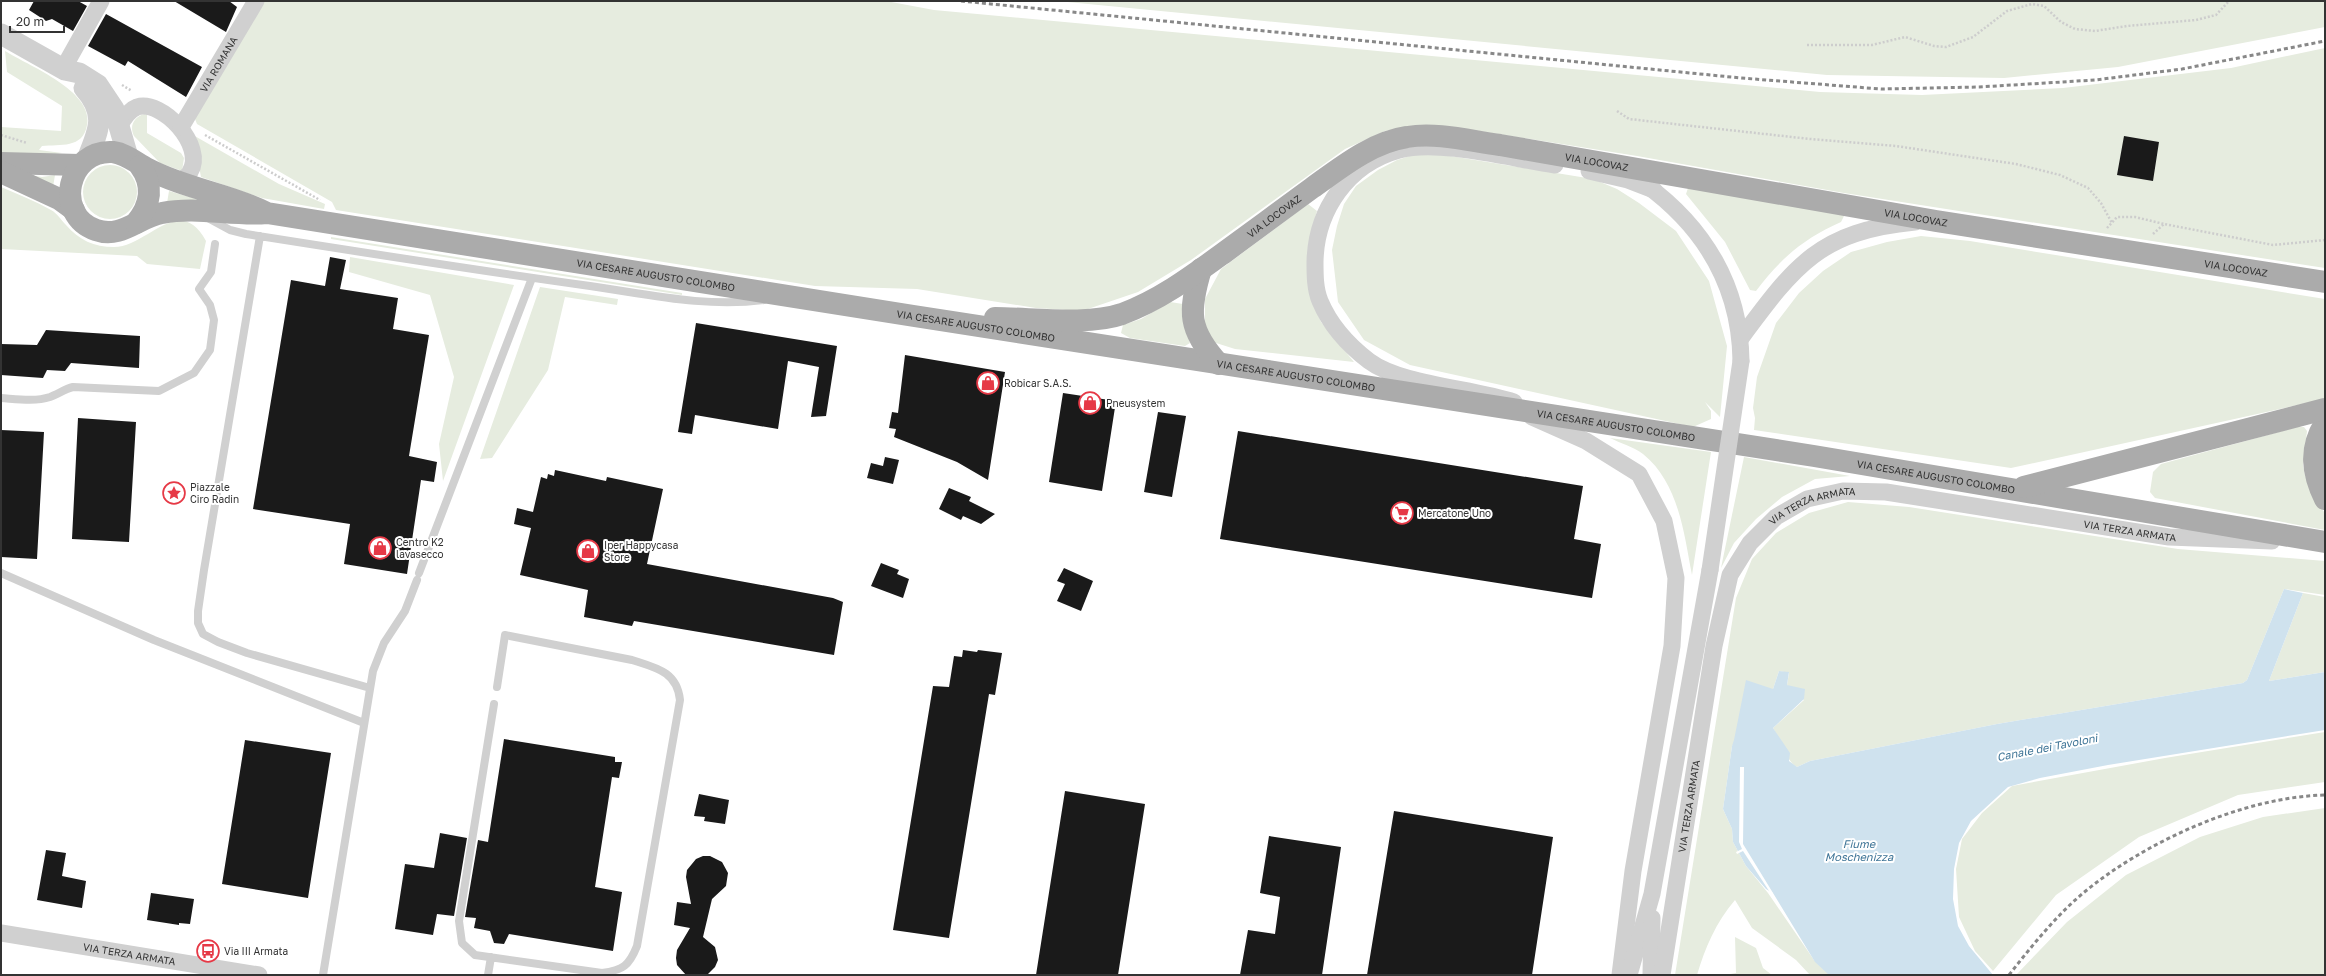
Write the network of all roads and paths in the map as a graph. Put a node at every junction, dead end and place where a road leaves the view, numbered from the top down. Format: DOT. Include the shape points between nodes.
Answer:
graph roads {
  1 [pos="102,1"];
  2 [pos="256,1"];
  3 [pos="2229,1"];
  4 [pos="1,34"];
  5 [pos="1807,45"];
  6 [pos="64,69"];
  7 [pos="116,82"];
  8 [pos="136,93"];
  9 [pos="1617,112"];
  10 [pos="183,124"];
  11 [pos="120,125"];
  12 [pos="1,135"];
  13 [pos="32,144"];
  14 [pos="134,161"];
  15 [pos="84,162"];
  16 [pos="1,163"];
  17 [pos="1618,164"];
  18 [pos="1,172"];
  19 [pos="178,182"];
  20 [pos="1654,190"];
  21 [pos="199,209"];
  22 [pos="74,210"];
  23 [pos="267,213"];
  24 [pos="1936,221"];
  25 [pos="136,222"];
  26 [pos="329,222"];
  27 [pos="2112,223"];
  28 [pos="2164,224"];
  29 [pos="260,236"];
  30 [pos="2325,240"];
  31 [pos="216,244"];
  32 [pos="2099,246"];
  33 [pos="2146,254"];
  34 [pos="1201,269"];
  35 [pos="532,278"];
  36 [pos="2325,282"];
  37 [pos="796,296"];
  38 [pos="914,316"];
  39 [pos="1741,338"];
  40 [pos="1219,364"];
  41 [pos="1,398"];
  42 [pos="2325,409"];
  43 [pos="1519,411"];
  44 [pos="1556,417"];
  45 [pos="2325,423"];
  46 [pos="2015,489"];
  47 [pos="2325,499"];
  48 [pos="2324,542"];
  49 [pos="1,574"];
  50 [pos="496,687"];
  51 [pos="370,688"];
  52 [pos="494,704"];
  53 [pos="364,723"];
  54 [pos="1652,894"];
  55 [pos="1,933"];
  56 [pos="491,958"];
  57 [pos="258,975"];
  58 [pos="323,975"];
  59 [pos="488,975"];
  60 [pos="1620,975"];
  61 [pos="1630,975"];
  62 [pos="1651,975"];
  63 [pos="1662,975"];
  1 -- 6 [label="street"];
  2 -- 10 [label="street, VIA ROMANA"];
  3 -- 5 [label="path" via="2216,15 2196,20 2095,31 2075,29 2060,22 2044,6 2032,4 2007,11 1973,37 1946,46 1934,46 1905,37 1872,45"];
  4 -- 6 [label="street"];
  6 -- 11 [label="street" via="79,73 98,85 114,109"];
  6 -- 15 [label="street" via="74,82 85,89 97,106 100,118 99,128"];
  7 -- 8 [label="path"];
  9 -- 27 [label="path" via="1635,120 1896,146 2016,164 2060,175 2088,188 2101,203"];
  10 -- 11 [label="street" via="145,106 129,112"];
  10 -- 19 [label="street" via="190,142 193,161 191,172"];
  10 -- 26 [label="path" via="330,205"];
  11 -- 14 [label="street"];
  12 -- 13 [label="path"];
  14 -- 15 [label="main road, VIA CESARE AUGUSTO COLOMBO" via="112,152 102,153"];
  14 -- 19 [label="main road, VIA CESARE AUGUSTO COLOMBO"];
  14 -- 25 [label="main road, VIA CESARE AUGUSTO COLOMBO" via="146,175 150,195 148,205"];
  15 -- 16 [label="main road, VIA CESARE AUGUSTO COLOMBO"];
  15 -- 22 [label="main road" via="72,179 70,189"];
  17 -- 20 [label="street, VIA TERZA ARMATA"];
  17 -- 24 [label="main road, VIA LOCOVAZ"];
  17 -- 34 [label="main road, VIA LOCOVAZ" via="1442,137 1407,137 1380,144 1339,169"];
  18 -- 22 [label="main road, VIA CESARE AUGUSTO COLOMBO" via="59,199"];
  19 -- 23 [label="main road, VIA CESARE AUGUSTO COLOMBO" via="250,204"];
  20 -- 39 [label="street, VIA TERZA ARMATA" via="1697,231 1713,254 1725,283"];
  20 -- 44 [label="street, VIA LOCOVAZ" via="1603,173 1450,148 1421,146 1399,150 1375,159 1361,168 1348,179 1332,200 1319,227 1315,276 1319,300 1333,326 1370,362 1393,374 1494,395"];
  21 -- 23 [label="main road, VIA CESARE AUGUSTO COLOMBO" via="247,215"];
  21 -- 25 [label="main road, VIA CESARE AUGUSTO COLOMBO" via="160,213"];
  21 -- 29 [label="lane" via="207,218 230,230"];
  22 -- 25 [label="main road, VIA CESARE AUGUSTO COLOMBO" via="87,225 107,232 122,230"];
  23 -- 26 [label="main road, VIA CESARE AUGUSTO COLOMBO"];
  24 -- 32 [label="main road, VIA LOCOVAZ"];
  24 -- 39 [label="street" via="1864,230 1828,245 1803,262 1783,282"];
  26 -- 37 [label="main road, VIA CESARE AUGUSTO COLOMBO"];
  27 -- 28 [label="path" via="2117,217 2135,217"];
  27 -- 32 [label="path" via="2106,229"];
  28 -- 30 [label="path" via="2273,245"];
  28 -- 33 [label="path" via="2152,235"];
  29 -- 35 [label="lane"];
  29 -- 51 [label="lane" via="204,570 198,623 203,634 247,653"];
  31 -- 41 [label="lane" via="211,272 199,289 210,305 214,320 210,350 194,372 159,391 73,387 41,399"];
  32 -- 33 [label="main road, VIA LOCOVAZ"];
  33 -- 36 [label="main road, VIA LOCOVAZ"];
  34 -- 38 [label="main road, VIA LOCOVAZ" via="1143,305 1120,315 1093,320"];
  34 -- 40 [label="main road" via="1192,314 1204,348"];
  35 -- 37 [label="lane" via="702,302 748,302"];
  35 -- 51 [label="lane" via="405,611 384,643"];
  37 -- 38 [label="main road, VIA CESARE AUGUSTO COLOMBO"];
  38 -- 40 [label="main road, VIA CESARE AUGUSTO COLOMBO"];
  39 -- 54 [label="street, VIA TERZA ARMATA, bridge" via="1741,361 1710,570"];
  40 -- 43 [label="main road, VIA CESARE AUGUSTO COLOMBO"];
  42 -- 46 [label="main road"];
  43 -- 44 [label="main road, VIA CESARE AUGUSTO COLOMBO"];
  43 -- 60 [label="street" via="1586,441 1639,474 1664,521 1676,578 1672,646 1633,871"];
  44 -- 46 [label="main road, VIA CESARE AUGUSTO COLOMBO"];
  45 -- 47 [label="main road" via="2320,431 2312,461 2316,480"];
  46 -- 48 [label="main road, VIA CESARE AUGUSTO COLOMBO"];
  48 -- 63 [label="street, VIA TERZA ARMATA" via="2170,537 1886,492 1843,491 1807,499 1776,517 1750,543 1730,575 1714,646"];
  49 -- 53 [label="lane" via="154,640"];
  50 -- 56 [label="lane" via="505,635 653,666 670,676 679,686 680,700 637,946 631,960 618,971 602,973"];
  51 -- 53 [label="lane"];
  52 -- 56 [label="lane" via="459,921 462,943 476,955"];
  53 -- 58 [label="lane"];
  54 -- 61 [label="street, VIA TERZA ARMATA"];
  54 -- 62 [label="street, VIA TERZA ARMATA"];
  55 -- 57 [label="street, VIA TERZA ARMATA"];
  56 -- 59 [label="lane"];
}
